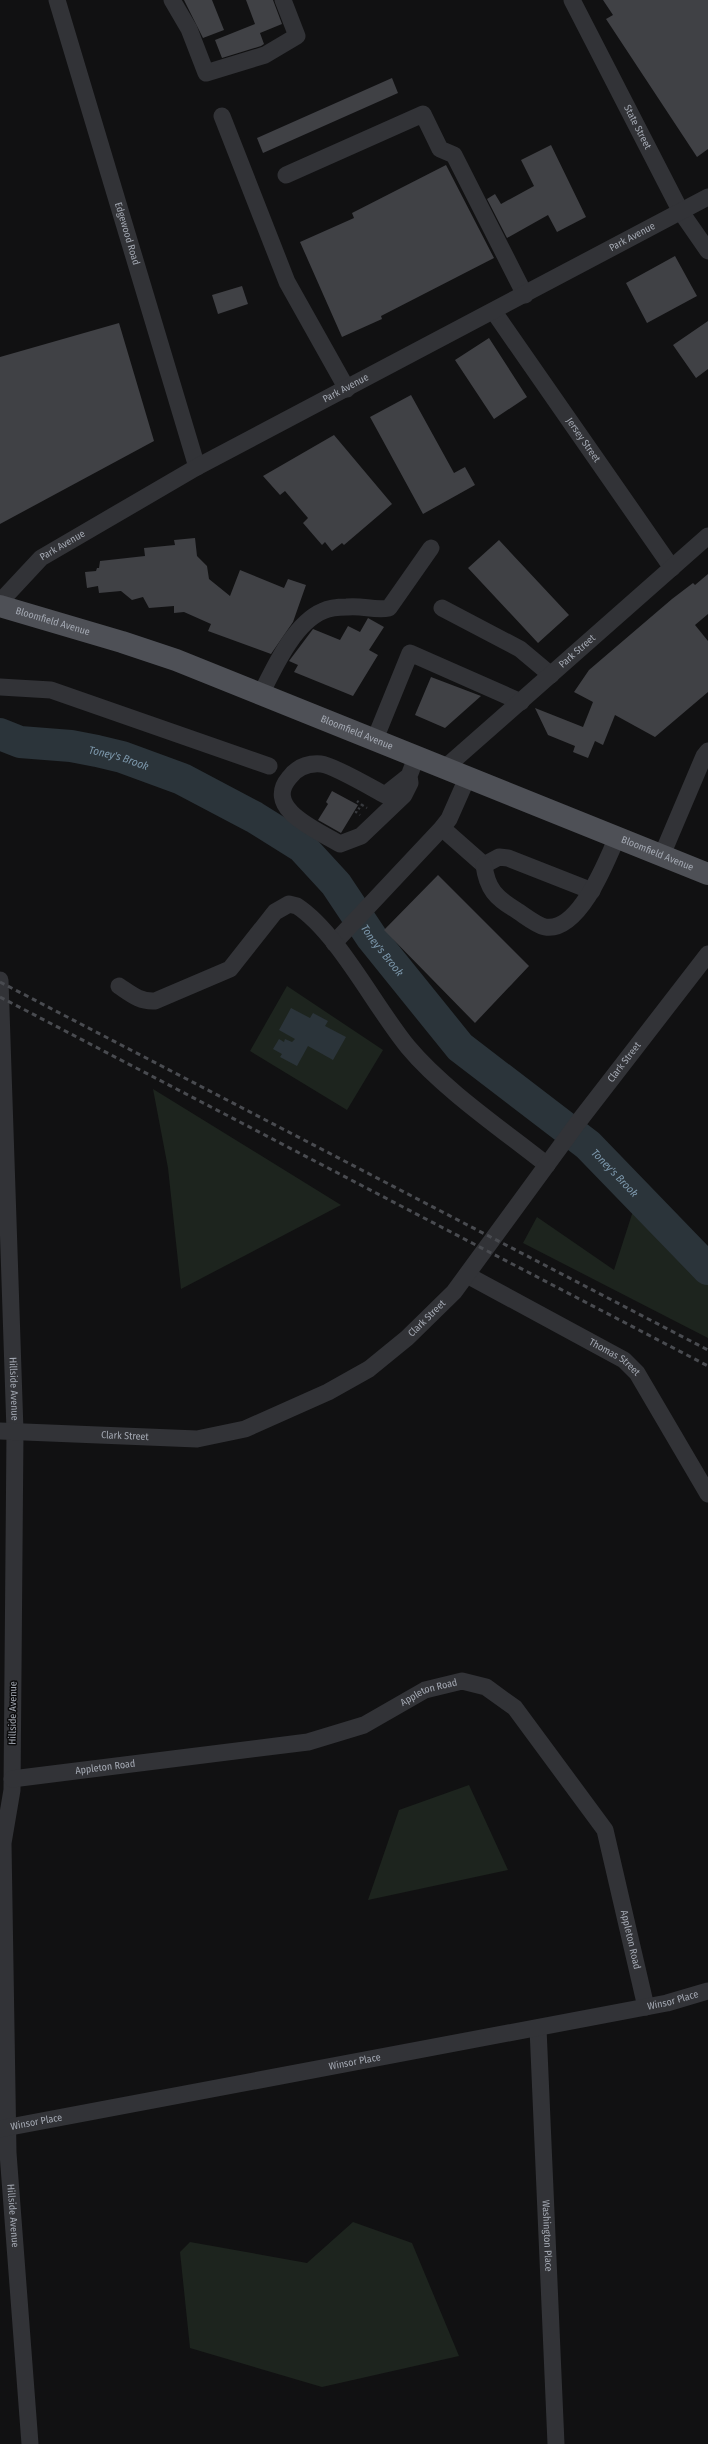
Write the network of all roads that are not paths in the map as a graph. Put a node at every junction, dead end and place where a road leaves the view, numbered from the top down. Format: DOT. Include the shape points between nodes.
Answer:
graph roads {
  1 [pos="57,0"];
  2 [pos="172,0"];
  3 [pos="283,0"];
  4 [pos="572,0"];
  5 [pos="222,116"];
  6 [pos="286,176"];
  7 [pos="708,197"];
  8 [pos="681,212"];
  9 [pos="708,251"];
  10 [pos="525,295"];
  11 [pos="494,312"];
  12 [pos="347,389"];
  13 [pos="197,467"];
  14 [pos="708,536"];
  15 [pos="431,548"];
  16 [pos="672,568"];
  17 [pos="0,602"];
  18 [pos="0,606"];
  19 [pos="442,608"];
  20 [pos="552,674"];
  21 [pos="0,687"];
  22 [pos="261,694"];
  23 [pos="521,702"];
  24 [pos="375,739"];
  25 [pos="708,751"];
  26 [pos="416,755"];
  27 [pos="269,766"];
  28 [pos="446,767"];
  29 [pos="409,776"];
  30 [pos="468,776"];
  31 [pos="442,828"];
  32 [pos="617,837"];
  33 [pos="662,855"];
  34 [pos="484,865"];
  35 [pos="708,874"];
  36 [pos="592,891"];
  37 [pos="334,943"];
  38 [pos="708,954"];
  39 [pos="0,980"];
  40 [pos="119,986"];
  41 [pos="1,1052"];
  42 [pos="547,1165"];
  43 [pos="4,1230"];
  44 [pos="467,1275"];
  45 [pos="8,1431"];
  46 [pos="708,1494"];
  47 [pos="12,1779"];
  48 [pos="4,1814"];
  49 [pos="708,1992"];
  50 [pos="646,2007"];
  51 [pos="538,2028"];
  52 [pos="4,2128"];
  53 [pos="30,2444"];
  54 [pos="556,2444"];
  1 -- 13 [label="street, Edgewood Road"];
  2 -- 3 [label="street" via="189,29 206,73 265,55 297,36"];
  4 -- 8 [label="street, State Street"];
  5 -- 12 [label="street" via="287,282"];
  6 -- 10 [label="street" via="423,114 440,149 454,155"];
  7 -- 8 [label="street, Park Avenue"];
  8 -- 9 [label="street, State Street"];
  8 -- 10 [label="street, Park Avenue"];
  10 -- 11 [label="street, Park Avenue"];
  11 -- 12 [label="street, Park Avenue"];
  11 -- 16 [label="street, Jersey Street"];
  12 -- 13 [label="street, Park Avenue"];
  13 -- 17 [label="street, Park Avenue" via="42,558"];
  14 -- 16 [label="street, Park Street"];
  15 -- 22 [label="street" via="389,608 380,610 364,606 322,611 303,626 288,642"];
  16 -- 20 [label="street, Park Street"];
  18 -- 22 [label="main road, Bloomfield Avenue" via="122,642"];
  19 -- 20 [label="street" via="520,649"];
  20 -- 23 [label="street, Park Street"];
  21 -- 27 [label="street" via="51,690"];
  22 -- 24 [label="main road, Bloomfield Avenue"];
  23 -- 24 [label="street" via="410,653"];
  23 -- 28 [label="street, Park Street"];
  24 -- 26 [label="main road, Bloomfield Avenue"];
  25 -- 33 [label="street"];
  26 -- 28 [label="main road, Bloomfield Avenue"];
  26 -- 29 [label="street"];
  28 -- 30 [label="main road, Bloomfield Avenue"];
  29 -- 29 [label="street" via="385,794 323,764 308,764 288,778 281,792 282,802 299,820 340,844 361,836 404,795 410,783"];
  30 -- 31 [label="street" via="449,819"];
  30 -- 32 [label="main road, Bloomfield Avenue"];
  31 -- 34 [label="street"];
  31 -- 37 [label="street"];
  32 -- 33 [label="main road, Bloomfield Avenue"];
  32 -- 36 [label="street" via="602,875"];
  33 -- 35 [label="main road, Bloomfield Avenue"];
  34 -- 36 [label="street" via="500,857 508,858"];
  34 -- 36 [label="street" via="486,882 491,890 505,903 544,927 561,924 572,916"];
  37 -- 40 [label="street" via="304,910 289,904 275,912 236,963 221,974 155,1001 146,1002 136,998"];
  37 -- 42 [label="street" via="395,1031 423,1064"];
  38 -- 42 [label="street, Clark Street"];
  39 -- 41 [label="street, Hillside Avenue"];
  41 -- 43 [label="street, Hillside Avenue"];
  42 -- 44 [label="street, Clark Street"];
  43 -- 45 [label="street, Hillside Avenue"];
  44 -- 45 [label="street, Clark Street" via="423,1324 369,1369 328,1392 244,1429 197,1439"];
  44 -- 46 [label="street, Thomas Street" via="624,1360 637,1373"];
  45 -- 47 [label="street, Hillside Avenue"];
  47 -- 48 [label="street, Hillside Avenue"];
  47 -- 50 [label="street, Appleton Road" via="308,1742 364,1725 425,1690 462,1681 486,1687 515,1708 605,1830"];
  48 -- 52 [label="street, Hillside Avenue"];
  49 -- 50 [label="street, Winsor Place"];
  50 -- 51 [label="street, Winsor Place"];
  51 -- 52 [label="street, Winsor Place"];
  51 -- 54 [label="street, Washington Place"];
  52 -- 53 [label="street, Hillside Avenue"];
}
